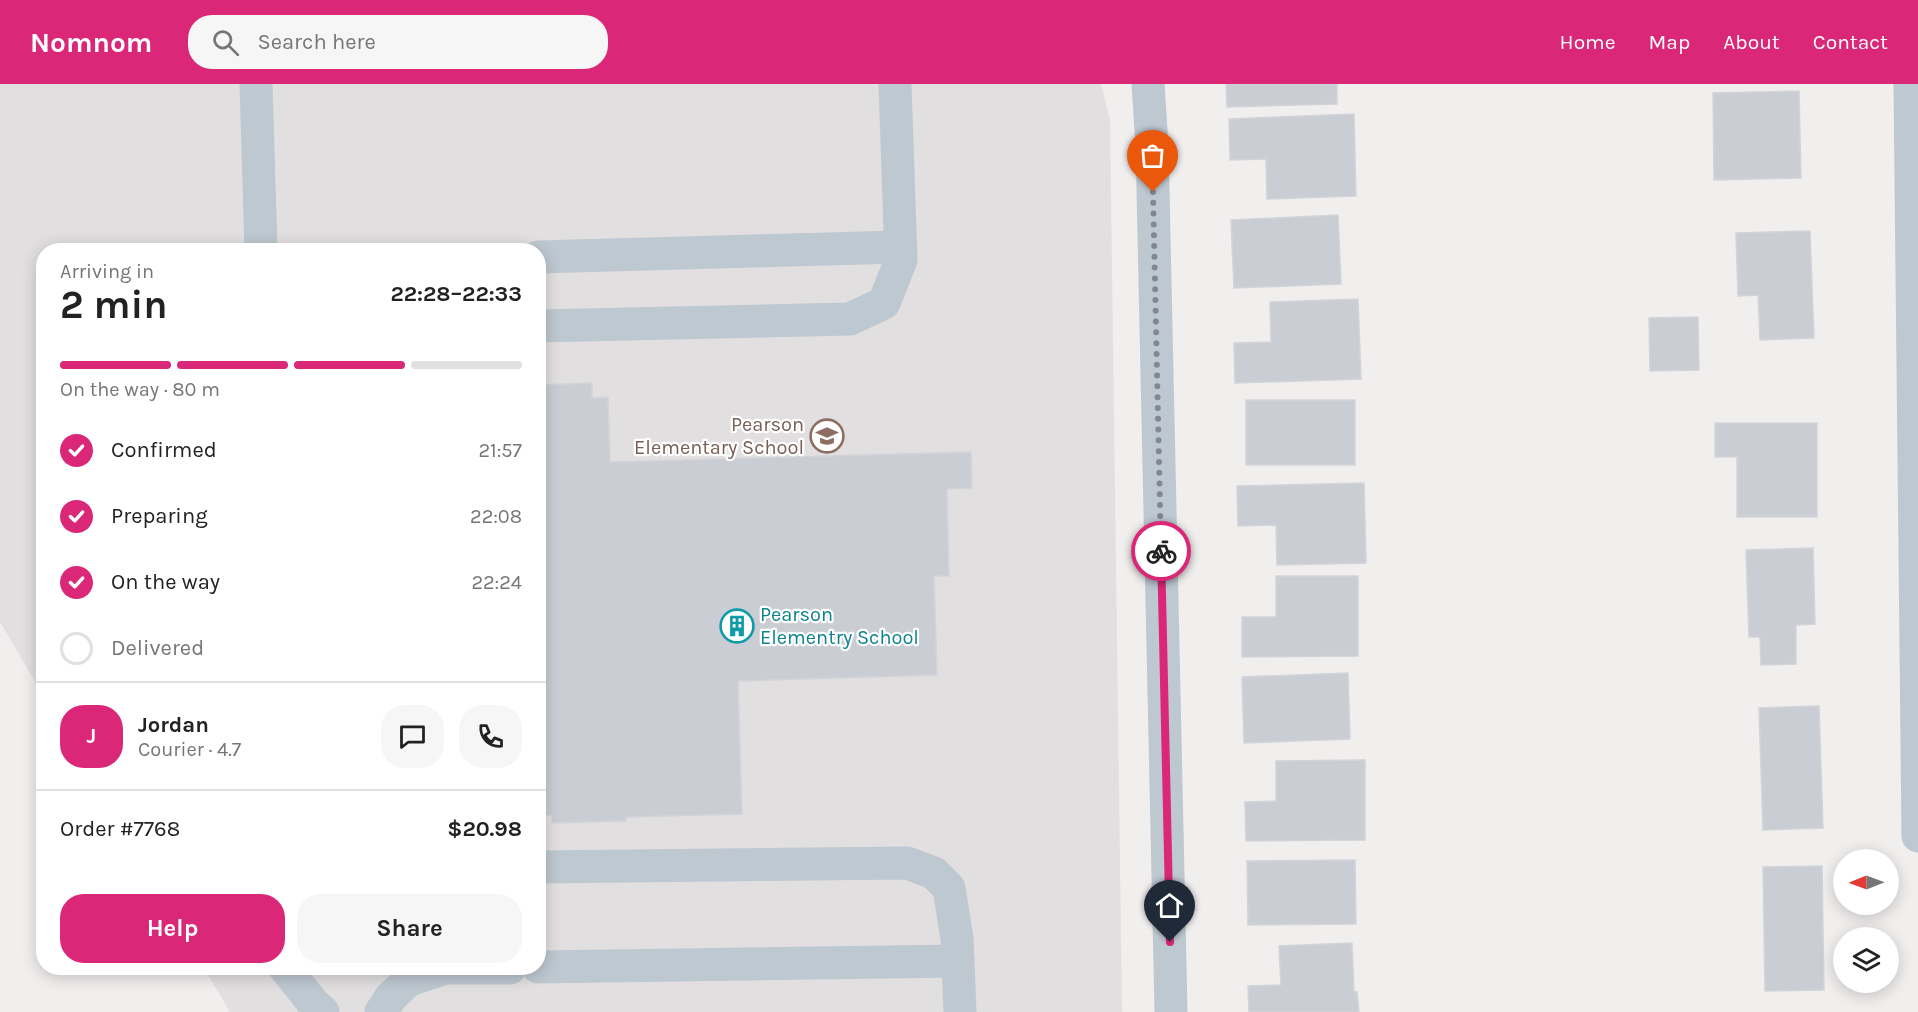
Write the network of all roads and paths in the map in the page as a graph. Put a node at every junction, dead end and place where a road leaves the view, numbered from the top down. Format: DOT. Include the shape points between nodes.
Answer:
graph roads {
  1 [pos="256,84"];
  2 [pos="895,84"];
  3 [pos="1148,84"];
  4 [pos="1910,84"];
  5 [pos="261,243"];
  6 [pos="900,247"];
  7 [pos="546,257"];
  8 [pos="546,326"];
  9 [pos="1918,836"];
  10 [pos="546,867"];
  11 [pos="958,961"];
  12 [pos="546,967"];
  13 [pos="291,975"];
  14 [pos="424,975"];
  15 [pos="323,1012"];
  16 [pos="381,1012"];
  17 [pos="960,1012"];
  18 [pos="1171,1012"];
  1 -- 5 [label="street"];
  2 -- 6 [label="street"];
  3 -- 18 [label="street"];
  4 -- 9 [label="street"];
  6 -- 7 [label="street"];
  6 -- 8 [label="street" via="901,260 884,303 850,319"];
  10 -- 11 [label="street" via="907,863 934,873 949,888"];
  11 -- 12 [label="street"];
  11 -- 17 [label="street"];
  13 -- 15 [label="street"];
  14 -- 16 [label="street" via="409,980"];
}
